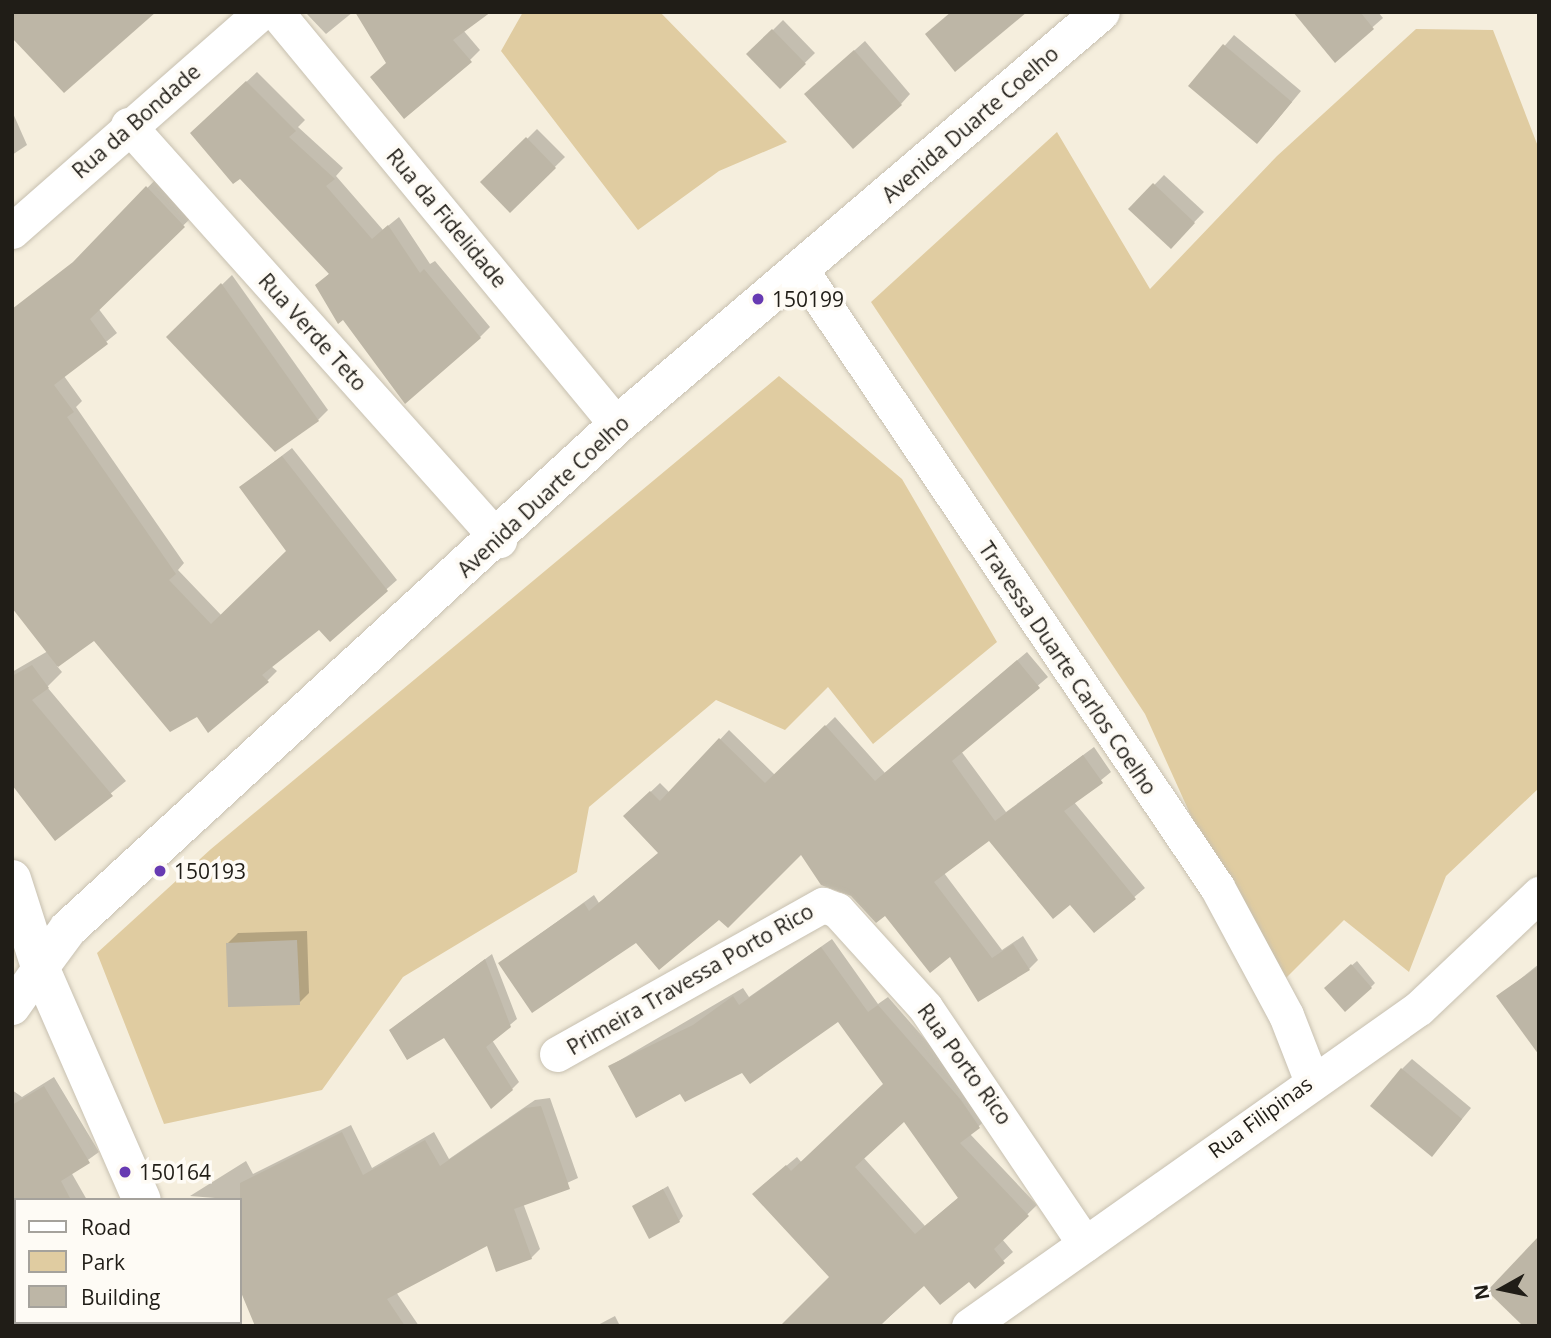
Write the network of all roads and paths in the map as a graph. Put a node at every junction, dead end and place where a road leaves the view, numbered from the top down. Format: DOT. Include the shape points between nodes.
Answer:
graph roads {
  1 [pos="261,12"];
  2 [pos="276,12"];
  3 [pos="1101,12"];
  4 [pos="128,125"];
  5 [pos="12,231"];
  6 [pos="801,270"];
  7 [pos="617,425"];
  8 [pos="499,540"];
  9 [pos="12,879"];
  10 [pos="1539,894"];
  11 [pos="822,905"];
  12 [pos="40,967"];
  13 [pos="12,1007"];
  14 [pos="557,1054"];
  15 [pos="1311,1079"];
  16 [pos="141,1198"];
  17 [pos="1085,1244"];
  18 [pos="969,1326"];
  1 -- 4 [label="street, Rua da Bondade"];
  2 -- 7 [label="street, Rua da Fidelidade"];
  3 -- 6 [label="main road, Avenida Duarte Coelho"];
  4 -- 5 [label="street, Rua da Bondade"];
  4 -- 8 [label="street, Rua Verde Teto"];
  6 -- 7 [label="main road, Avenida Duarte Coelho"];
  6 -- 15 [label="street, Travessa Duarte Carlos Coelho" via="1217,887 1286,1015"];
  7 -- 8 [label="main road, Avenida Duarte Coelho"];
  8 -- 12 [label="main road, Avenida Duarte Coelho" via="68,929"];
  9 -- 12 [label="main road"];
  10 -- 15 [label="street, Rua Filipinas" via="1419,1008"];
  11 -- 14 [label="street, Primeira Travessa Porto Rico"];
  11 -- 17 [label="street, Rua Porto Rico" via="837,910 925,1007"];
  12 -- 13 [label="street, Avenida Duarte Coelho"];
  12 -- 16 [label="main road"];
  15 -- 17 [label="street, Rua Filipinas"];
  17 -- 18 [label="street, Rua Filipinas"];
}
